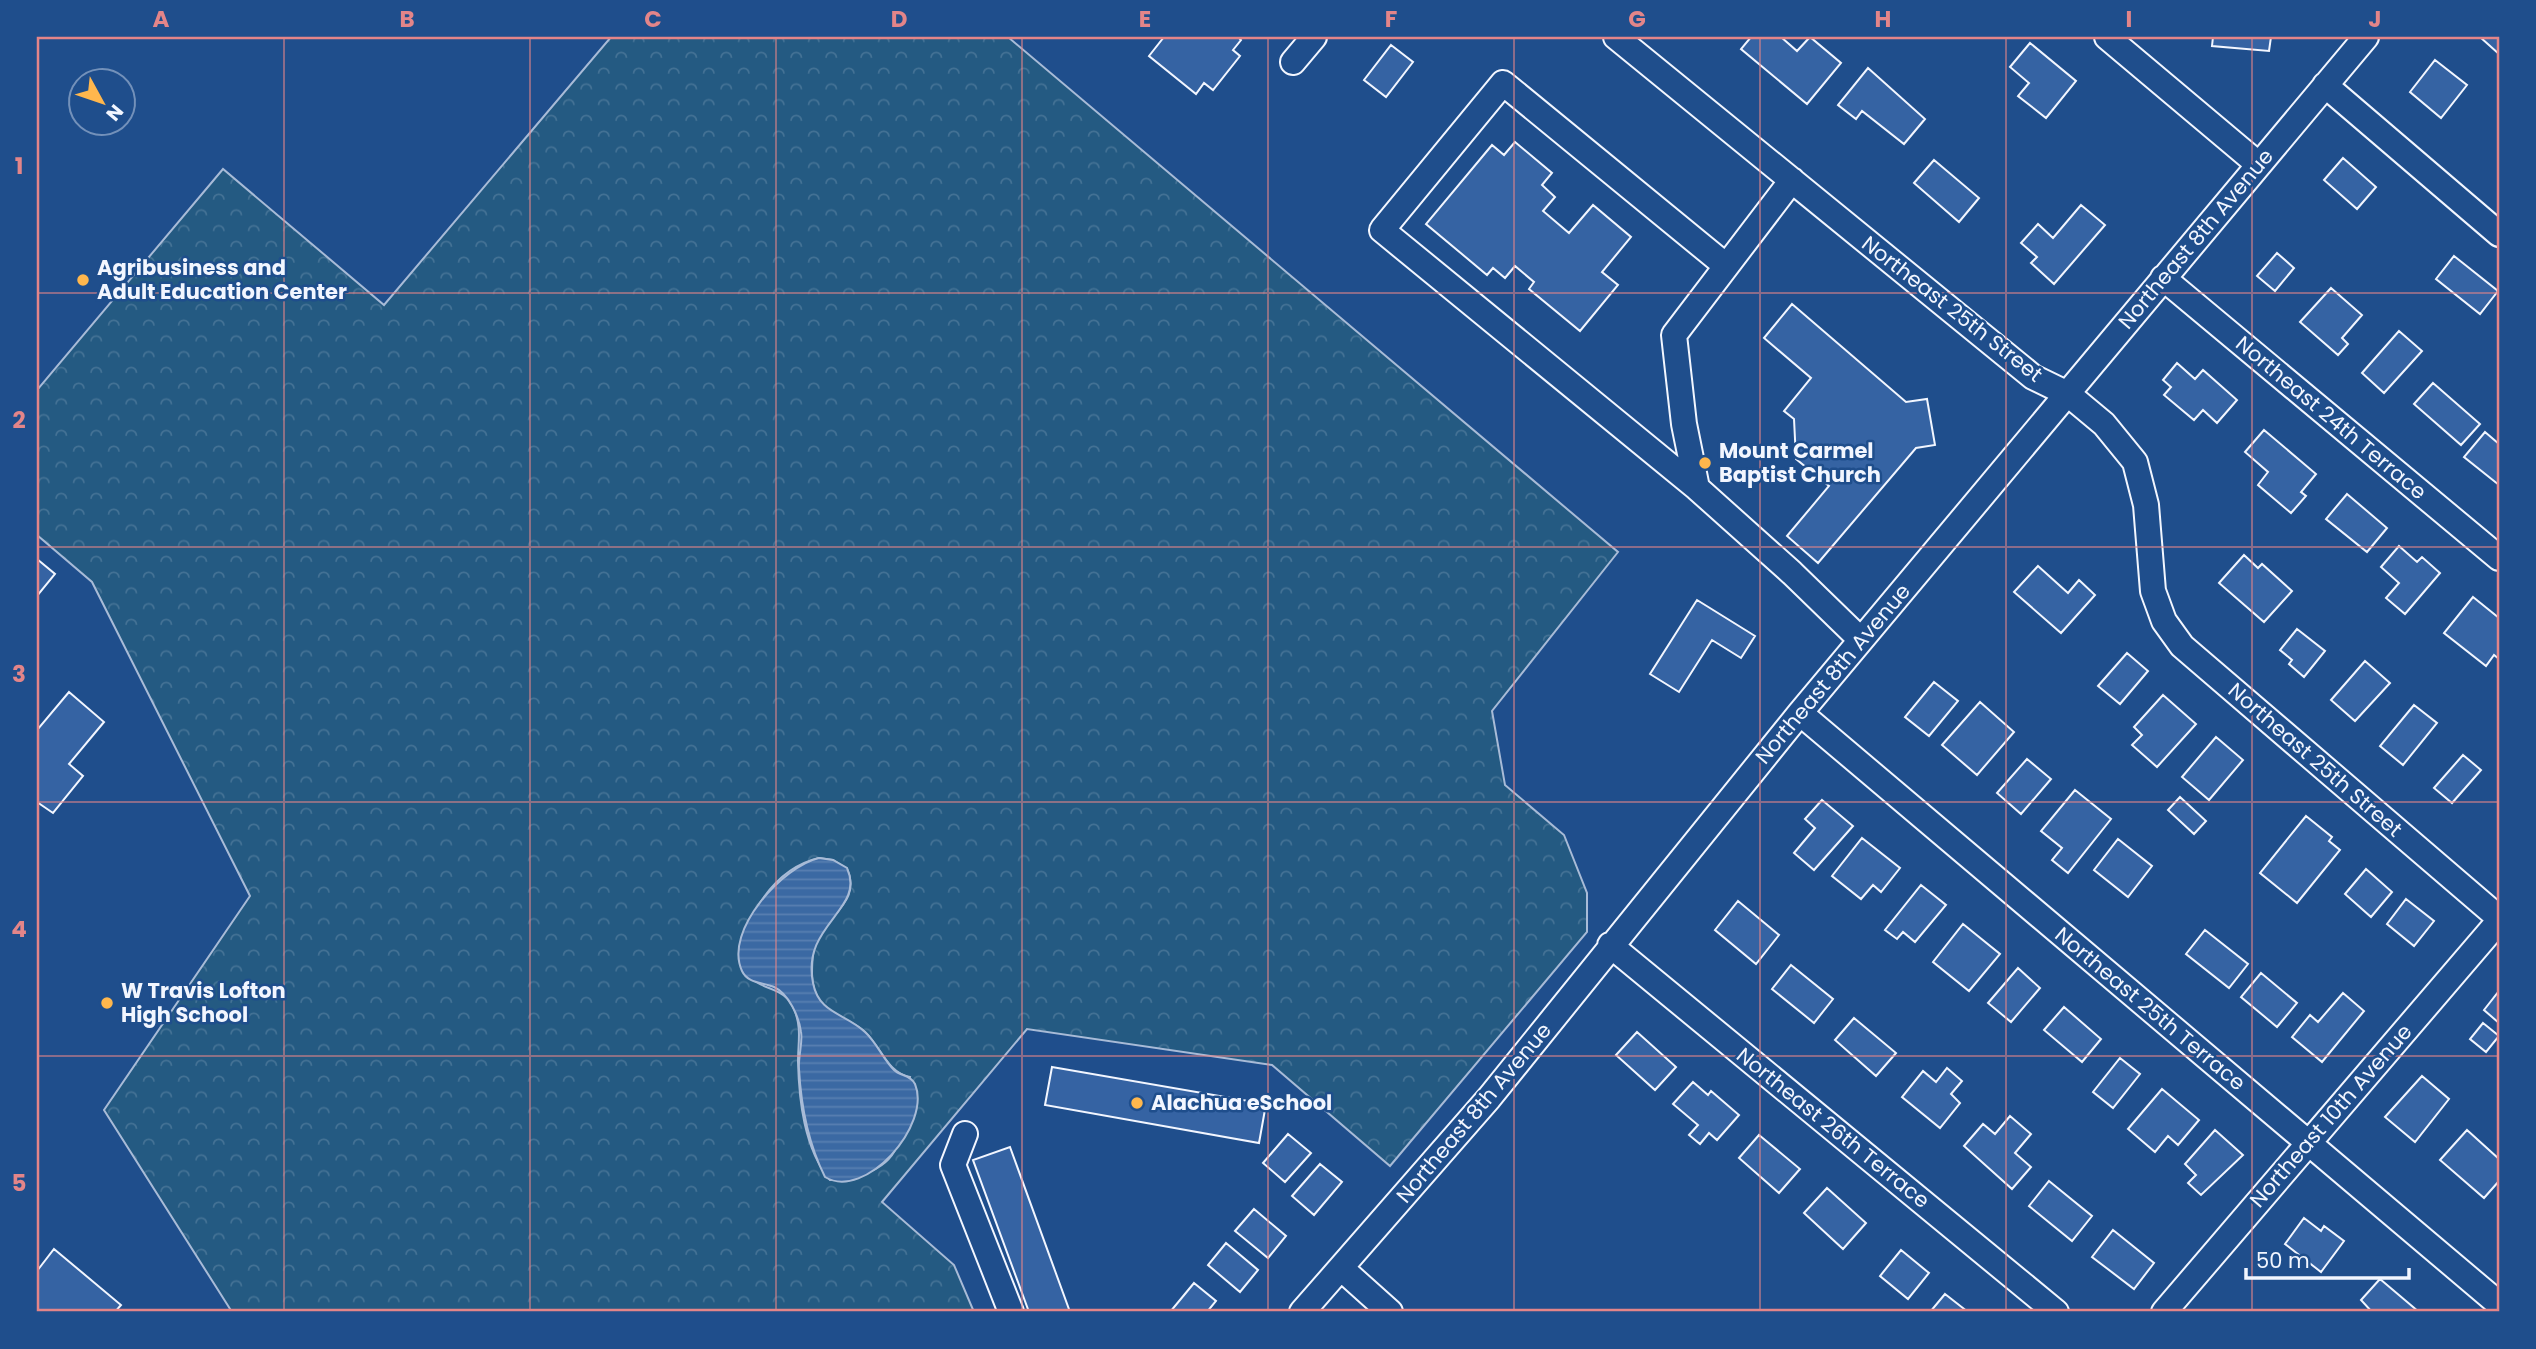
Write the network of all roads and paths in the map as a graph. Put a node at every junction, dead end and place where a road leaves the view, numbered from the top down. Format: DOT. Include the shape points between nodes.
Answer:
graph roads {
  1 [pos="1314,37"];
  2 [pos="1616,37"];
  3 [pos="2107,37"];
  4 [pos="2365,37"];
  5 [pos="1293,62"];
  6 [pos="2325,85"];
  7 [pos="2258,164"];
  8 [pos="1792,180"];
  9 [pos="2499,234"];
  10 [pos="1725,265"];
  11 [pos="2163,278"];
  12 [pos="2068,394"];
  13 [pos="1697,488"];
  14 [pos="2499,558"];
  15 [pos="1861,640"];
  16 [pos="1800,713"];
  17 [pos="2499,919"];
  18 [pos="1610,945"];
  19 [pos="965,1134"];
  20 [pos="2308,1143"];
  21 [pos="1341,1268"];
  22 [pos="2499,1304"];
  23 [pos="1011,1312"];
  24 [pos="1302,1312"];
  25 [pos="1391,1312"];
  26 [pos="2056,1312"];
  27 [pos="2164,1312"];
  1 -- 5 [label="street"];
  2 -- 8 [label="street, Northeast 25th Street"];
  3 -- 7 [label="street"];
  4 -- 6 [label="street, Northeast 8th Avenue"];
  6 -- 7 [label="street, Northeast 8th Avenue"];
  6 -- 9 [label="street"];
  7 -- 11 [label="street, Northeast 8th Avenue"];
  8 -- 10 [label="street"];
  8 -- 12 [label="street, Northeast 25th Street" via="2033,377"];
  10 -- 13 [label="street" via="1674,335"];
  10 -- 13 [label="street" via="1503,83 1382,230"];
  11 -- 12 [label="street, Northeast 8th Avenue"];
  11 -- 14 [label="street, Northeast 24th Terrace"];
  12 -- 15 [label="street, Northeast 8th Avenue"];
  12 -- 17 [label="street, Northeast 25th Street" via="2104,424 2135,462 2146,505 2153,591 2164,621 2182,646"];
  13 -- 15 [label="street"];
  15 -- 16 [label="street, Northeast 8th Avenue"];
  16 -- 18 [label="street, Northeast 8th Avenue"];
  16 -- 20 [label="street, Northeast 25th Terrace"];
  17 -- 20 [label="street, Northeast 10th Avenue"];
  18 -- 21 [label="street, Northeast 8th Avenue" via="1489,1098"];
  18 -- 26 [label="street, Northeast 26th Terrace"];
  19 -- 23 [label="street" via="953,1165"];
  20 -- 22 [label="street, Northeast 25th Terrace"];
  20 -- 27 [label="street, Northeast 10th Avenue"];
  21 -- 24 [label="street, Northeast 8th Avenue"];
  21 -- 25 [label="street"];
}
